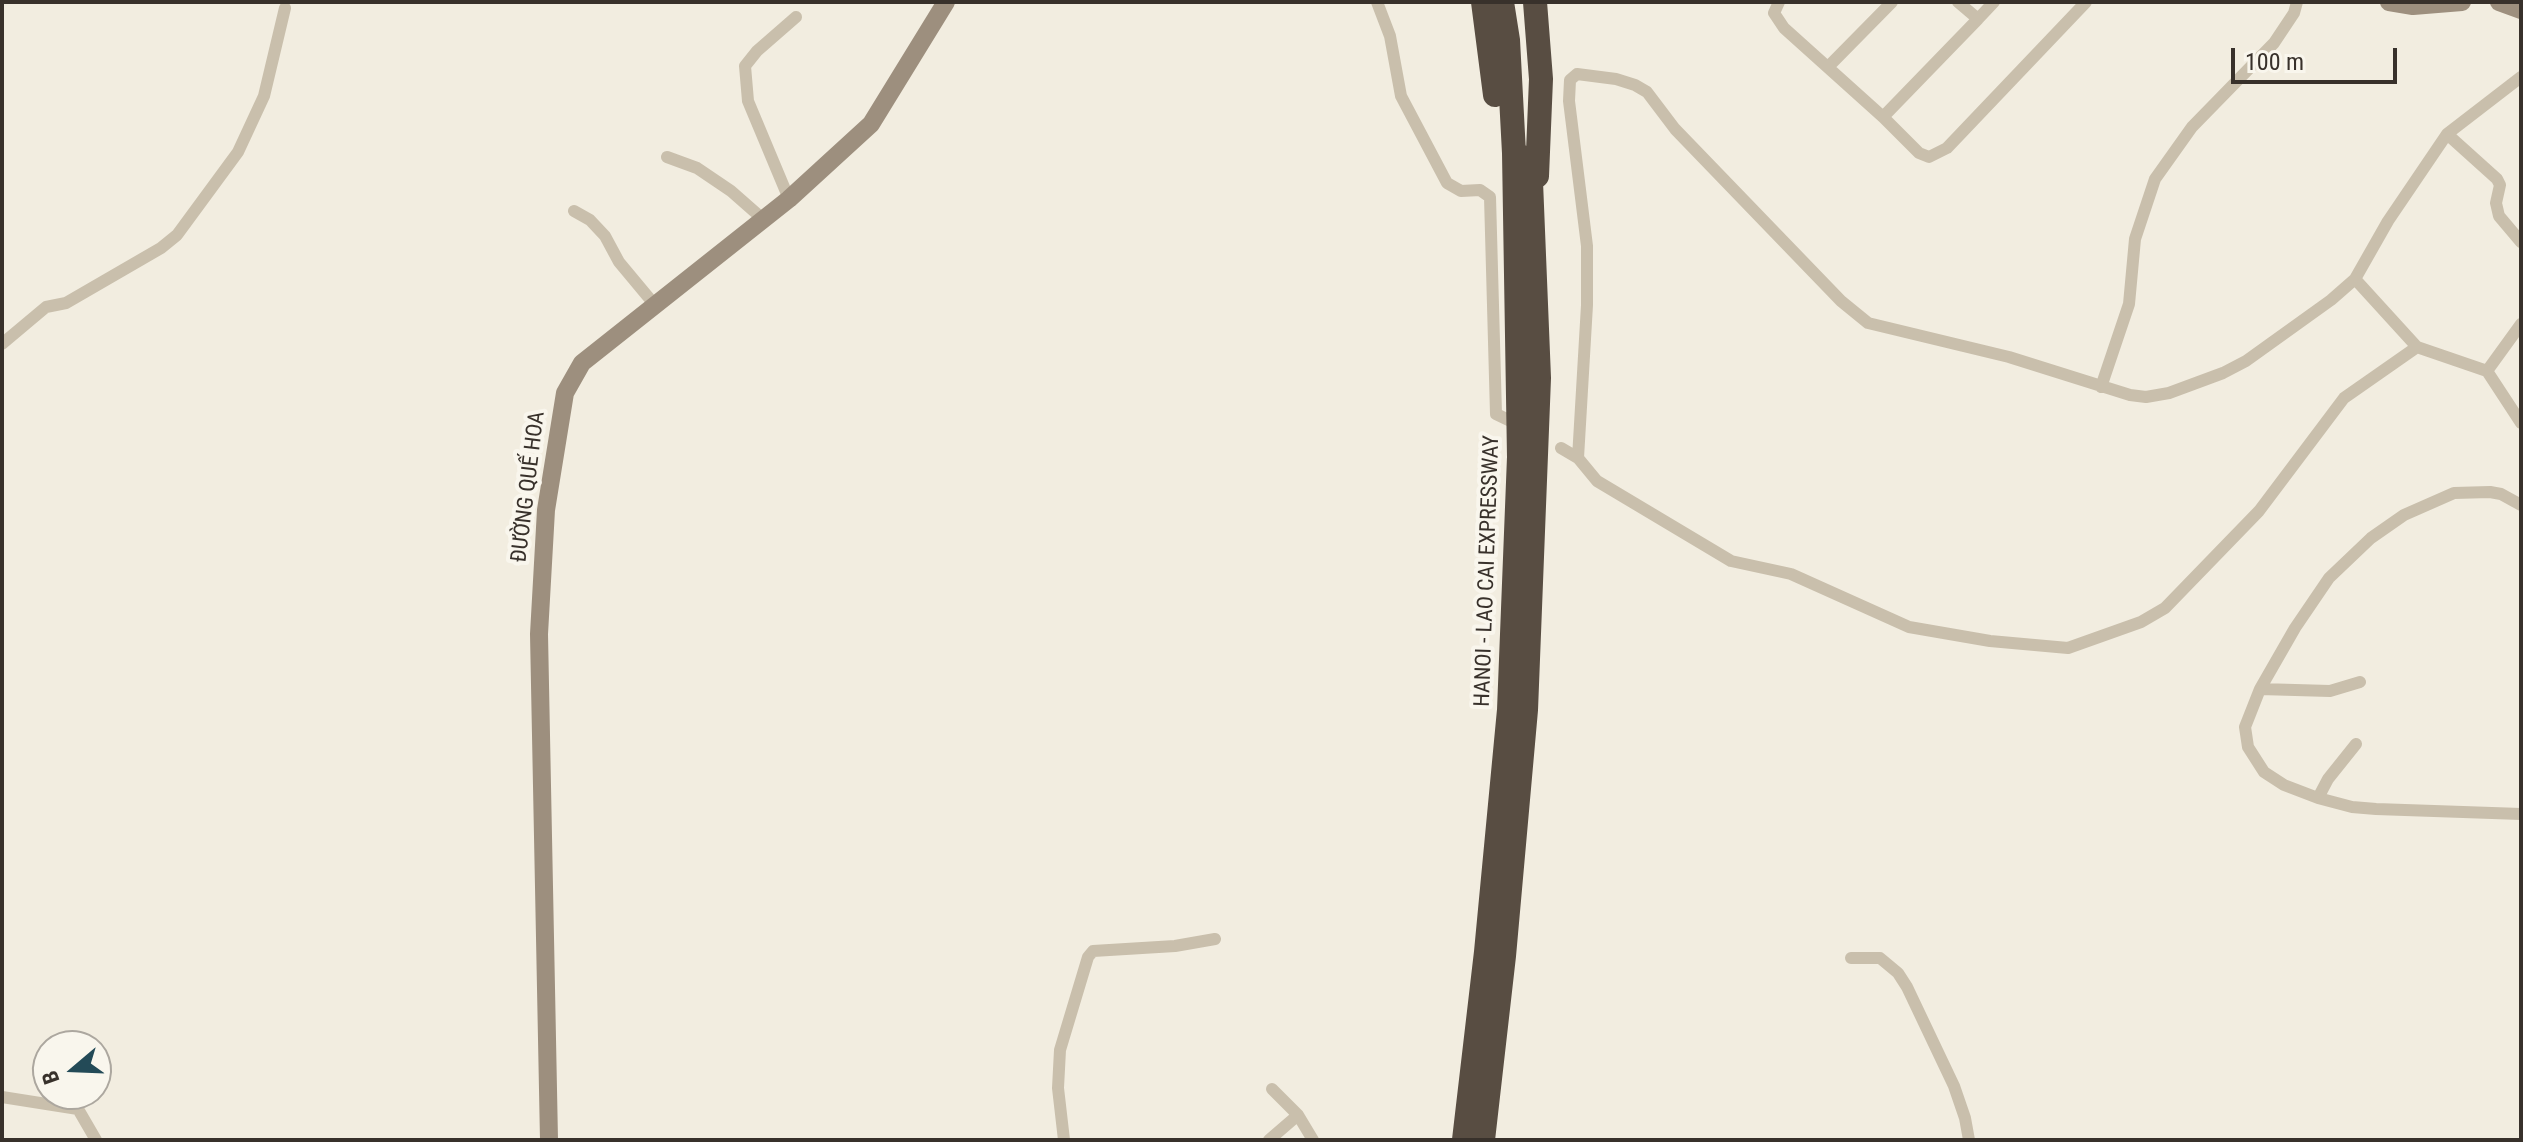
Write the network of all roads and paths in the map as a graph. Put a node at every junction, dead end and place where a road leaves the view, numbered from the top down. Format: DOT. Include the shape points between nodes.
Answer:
graph roads {
  1 [pos="946,2"];
  2 [pos="1377,2"];
  3 [pos="1483,2"];
  4 [pos="1502,2"];
  5 [pos="1519,2"];
  6 [pos="1535,2"];
  7 [pos="1779,2"];
  8 [pos="1892,2"];
  9 [pos="1958,2"];
  10 [pos="1994,2"];
  11 [pos="2086,2"];
  12 [pos="2297,2"];
  13 [pos="2389,2"];
  14 [pos="2462,2"];
  15 [pos="2499,2"];
  16 [pos="285,8"];
  17 [pos="2521,10"];
  18 [pos="796,17"];
  19 [pos="1978,19"];
  20 [pos="1828,67"];
  21 [pos="2521,77"];
  22 [pos="1883,117"];
  23 [pos="2447,134"];
  24 [pos="667,157"];
  25 [pos="789,199"];
  26 [pos="574,211"];
  27 [pos="764,220"];
  28 [pos="1534,223"];
  29 [pos="2521,242"];
  30 [pos="2355,279"];
  31 [pos="654,304"];
  32 [pos="2521,324"];
  33 [pos="2,344"];
  34 [pos="2417,347"];
  35 [pos="1518,348"];
  36 [pos="2487,371"];
  37 [pos="2101,387"];
  38 [pos="2521,423"];
  39 [pos="1519,425"];
  40 [pos="1561,448"];
  41 [pos="1578,458"];
  42 [pos="2521,505"];
  43 [pos="2360,682"];
  44 [pos="2260,689"];
  45 [pos="2356,744"];
  46 [pos="2318,798"];
  47 [pos="2521,814"];
  48 [pos="1215,939"];
  49 [pos="1851,958"];
  50 [pos="1272,1089"];
  51 [pos="2,1097"];
  52 [pos="1298,1115"];
  53 [pos="96,1140"];
  54 [pos="549,1140"];
  55 [pos="1064,1140"];
  56 [pos="1269,1140"];
  57 [pos="1313,1140"];
  58 [pos="1464,1140"];
  59 [pos="1483,1140"];
  60 [pos="1969,1140"];
  1 -- 25 [label="street, ĐƯỜNG QUẾ HOA" via="871,124"];
  2 -- 39 [label="street" via="1390,36 1401,96 1447,183 1490,197 1496,414"];
  3 -- 35 [label="highway"];
  4 -- 35 [label="highway, HANOI - LAO CAI EXPRESSWAY" via="1514,153"];
  5 -- 28 [label="highway, HANOI - LAO CAI EXPRESSWAY"];
  6 -- 28 [label="highway" via="1541,91"];
  7 -- 20 [label="street" via="1776,19"];
  8 -- 20 [label="street"];
  9 -- 19 [label="street"];
  10 -- 19 [label="street"];
  11 -- 22 [label="street" via="1935,156 1919,153"];
  12 -- 37 [label="street" via="2274,43 2192,127 2155,179 2133,247 2129,304"];
  13 -- 14 [label="street"];
  15 -- 17 [label="street"];
  16 -- 33 [label="street" via="264,96 238,152 177,235 66,303 46,307"];
  18 -- 25 [label="street" via="745,66 748,101"];
  19 -- 22 [label="street"];
  20 -- 22 [label="street"];
  21 -- 23 [label="street"];
  23 -- 29 [label="street" via="2499,182 2499,216"];
  23 -- 30 [label="street"];
  24 -- 27 [label="street" via="697,168"];
  25 -- 27 [label="street, ĐƯỜNG QUẾ HOA"];
  26 -- 31 [label="street" via="605,236"];
  27 -- 31 [label="street, ĐƯỜNG QUẾ HOA"];
  28 -- 59 [label="highway, HANOI - LAO CAI EXPRESSWAY" via="1539,378 1526,710"];
  30 -- 34 [label="street"];
  30 -- 37 [label="street" via="2290,331 2223,373 2152,397"];
  31 -- 54 [label="street, ĐƯỜNG QUẾ HOA" via="572,376 546,510 539,634"];
  32 -- 36 [label="street"];
  34 -- 36 [label="street"];
  34 -- 41 [label="street" via="2344,398 2259,511 2165,608 2068,648 1918,629 1791,574 1731,561 1597,481"];
  35 -- 58 [label="highway, HANOI - LAO CAI EXPRESSWAY" via="1509,710"];
  36 -- 38 [label="street"];
  37 -- 41 [label="street" via="1864,320 1675,129 1647,92 1627,82 1581,74 1573,76 1568,87 1587,246"];
  40 -- 41 [label="street"];
  42 -- 44 [label="street" via="2501,494 2463,491 2388,525 2329,578"];
  43 -- 44 [label="street" via="2330,691"];
  44 -- 46 [label="street" via="2245,727 2248,747 2264,772"];
  45 -- 46 [label="street"];
  46 -- 47 [label="street" via="2376,809"];
  48 -- 55 [label="street" via="1093,951 1088,957 1060,1050"];
  49 -- 60 [label="street" via="1880,958 1898,973 1954,1086"];
  50 -- 52 [label="street"];
  51 -- 53 [label="street" via="70,1105 78,1109"];
  52 -- 56 [label="street"];
  52 -- 57 [label="street"];
}
